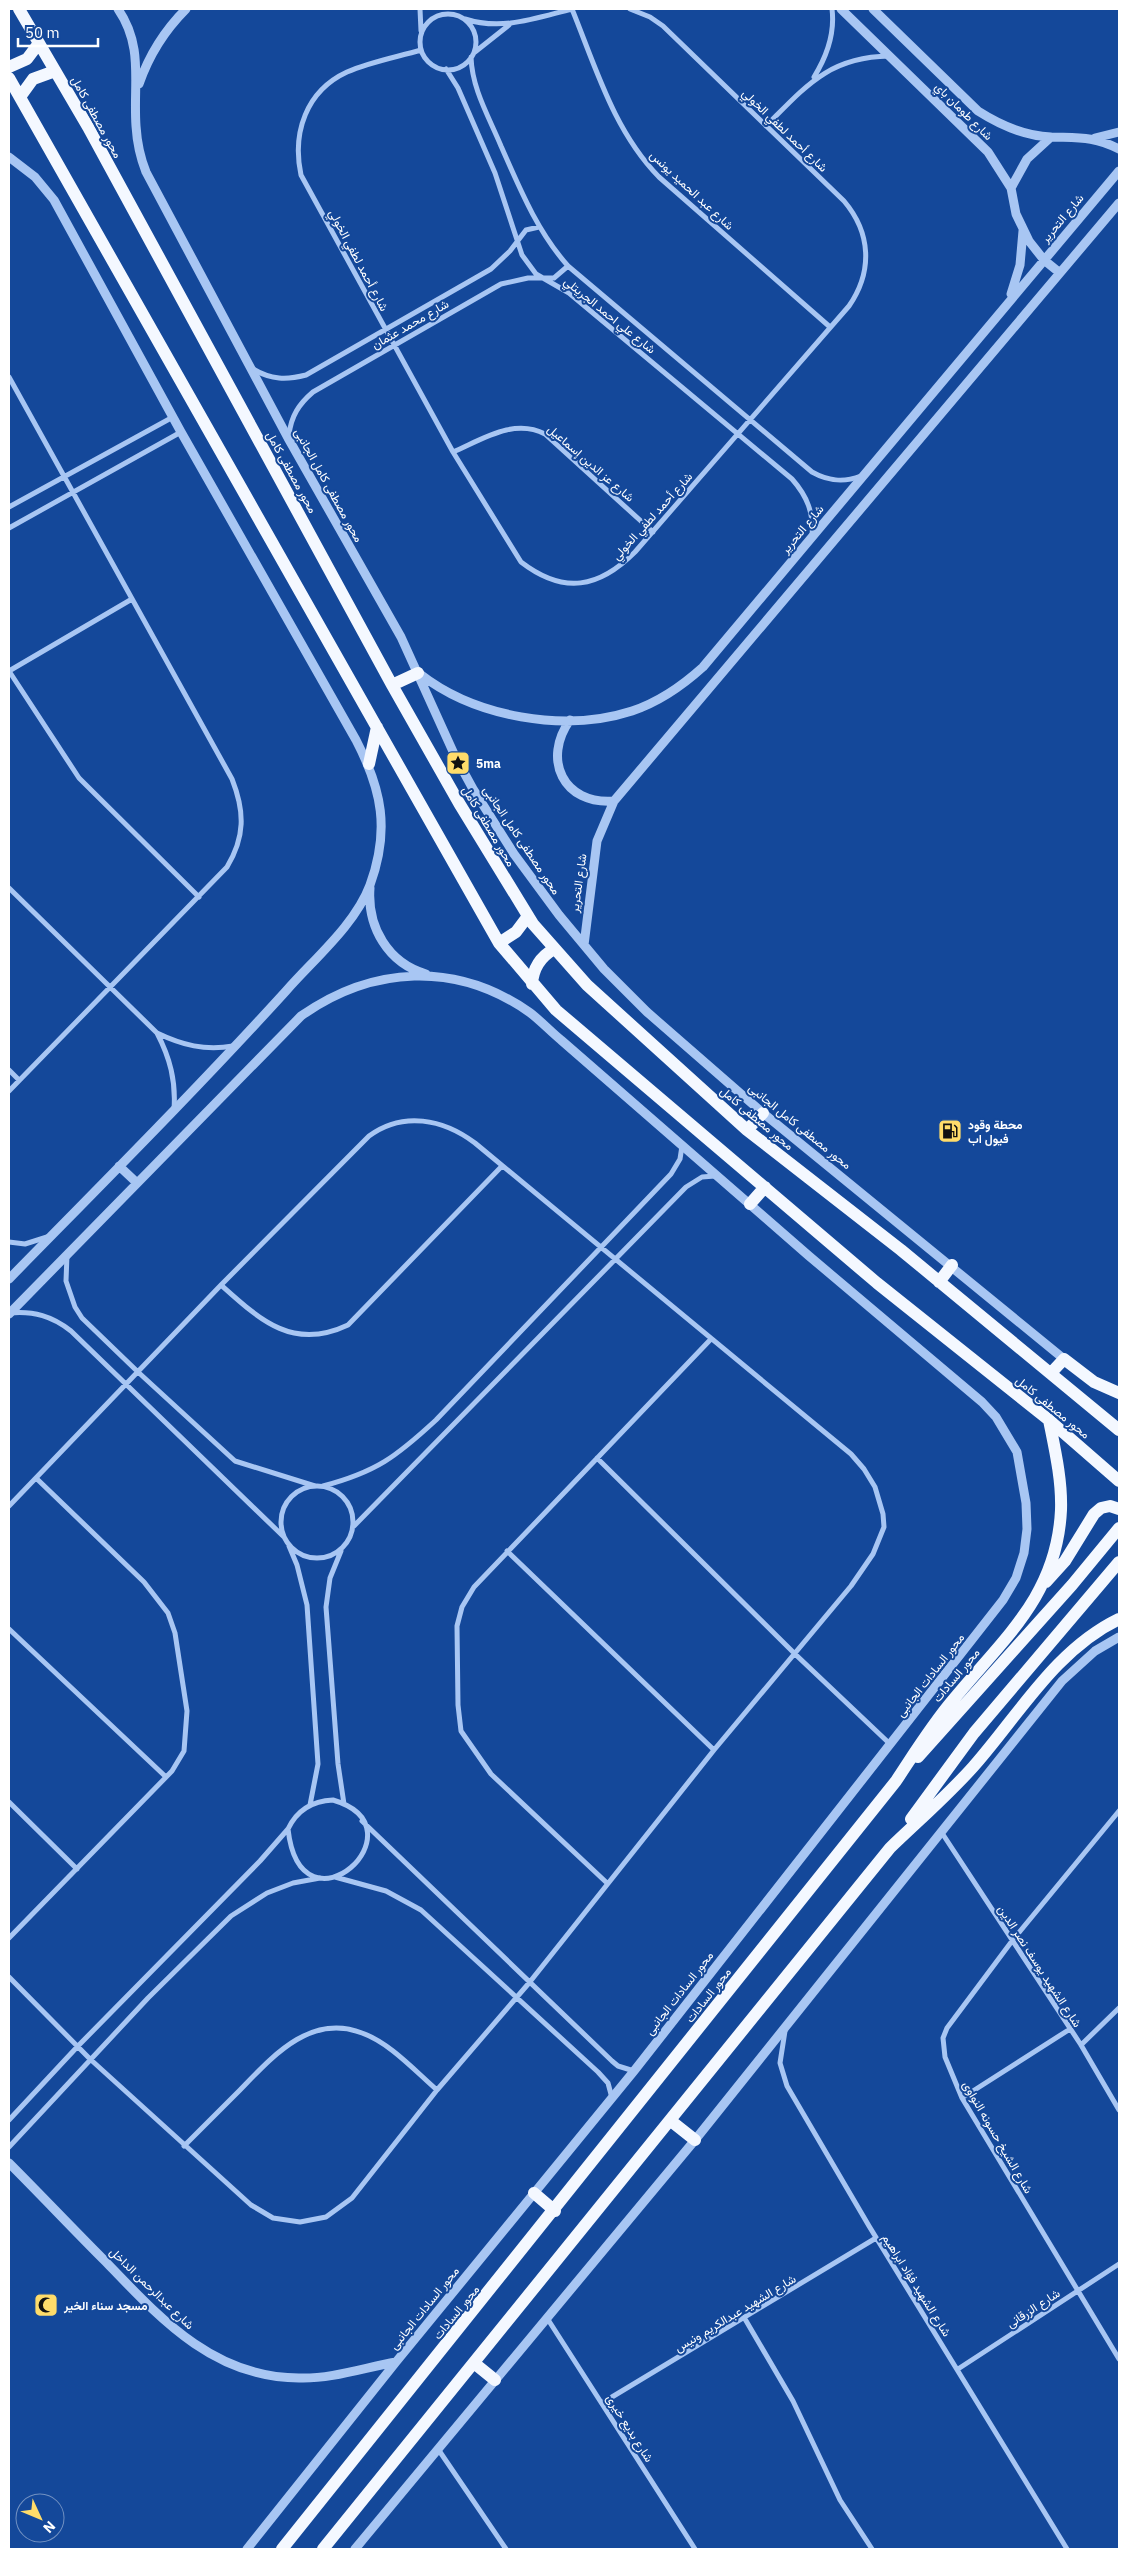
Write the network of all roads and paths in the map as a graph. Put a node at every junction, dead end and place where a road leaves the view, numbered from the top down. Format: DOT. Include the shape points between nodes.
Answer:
graph roads {
  1 [pos="19,9"];
  2 [pos="118,9"];
  3 [pos="186,9"];
  4 [pos="420,9"];
  5 [pos="446,9"];
  6 [pos="572,9"];
  7 [pos="630,9"];
  8 [pos="832,9"];
  9 [pos="841,9"];
  10 [pos="873,9"];
  11 [pos="451,14"];
  12 [pos="463,18"];
  13 [pos="512,24"];
  14 [pos="421,32"];
  15 [pos="38,43"];
  16 [pos="421,50"];
  17 [pos="472,55"];
  18 [pos="890,56"];
  19 [pos="9,67"];
  20 [pos="446,69"];
  21 [pos="55,71"];
  22 [pos="9,78"];
  23 [pos="812,80"];
  24 [pos="136,94"];
  25 [pos="20,97"];
  26 [pos="766,126"];
  27 [pos="1119,132"];
  28 [pos="1051,137"];
  29 [pos="1094,138"];
  30 [pos="1119,149"];
  31 [pos="9,157"];
  32 [pos="1119,170"];
  33 [pos="1011,188"];
  34 [pos="1119,203"];
  35 [pos="538,227"];
  36 [pos="1023,231"];
  37 [pos="517,240"];
  38 [pos="1044,260"];
  39 [pos="568,266"];
  40 [pos="1060,273"];
  41 [pos="542,278"];
  42 [pos="1008,302"];
  43 [pos="830,327"];
  44 [pos="385,330"];
  45 [pos="394,345"];
  46 [pos="249,366"];
  47 [pos="9,377"];
  48 [pos="173,416"];
  49 [pos="750,420"];
  50 [pos="181,432"];
  51 [pos="738,434"];
  52 [pos="288,438"];
  53 [pos="453,452"];
  54 [pos="864,475"];
  55 [pos="64,476"];
  56 [pos="73,492"];
  57 [pos="9,507"];
  58 [pos="9,528"];
  59 [pos="653,532"];
  60 [pos="812,538"];
  61 [pos="132,599"];
  62 [pos="9,671"];
  63 [pos="418,673"];
  64 [pos="392,685"];
  65 [pos="570,720"];
  66 [pos="377,727"];
  67 [pos="369,764"];
  68 [pos="614,801"];
  69 [pos="370,886"];
  70 [pos="9,888"];
  71 [pos="199,897"];
  72 [pos="528,916"];
  73 [pos="499,943"];
  74 [pos="584,944"];
  75 [pos="554,949"];
  76 [pos="434,976"];
  77 [pos="532,984"];
  78 [pos="110,987"];
  79 [pos="157,1033"];
  80 [pos="236,1046"];
  81 [pos="9,1070"];
  82 [pos="19,1080"];
  83 [pos="9,1090"];
  84 [pos="174,1109"];
  85 [pos="763,1113"];
  86 [pos="747,1130"];
  87 [pos="682,1145"];
  88 [pos="119,1166"];
  89 [pos="502,1166"];
  90 [pos="718,1176"];
  91 [pos="136,1182"];
  92 [pos="765,1187"];
  93 [pos="750,1204"];
  94 [pos="52,1234"];
  95 [pos="9,1242"];
  96 [pos="602,1247"];
  97 [pos="68,1254"];
  98 [pos="617,1259"];
  99 [pos="952,1265"];
  100 [pos="9,1279"];
  101 [pos="939,1282"];
  102 [pos="221,1284"];
  103 [pos="9,1314"];
  104 [pos="711,1339"];
  105 [pos="1064,1359"];
  106 [pos="138,1372"];
  107 [pos="1050,1373"];
  108 [pos="126,1384"];
  109 [pos="1119,1394"];
  110 [pos="1050,1420"];
  111 [pos="1119,1430"];
  112 [pos="597,1458"];
  113 [pos="36,1478"];
  114 [pos="1119,1481"];
  115 [pos="315,1486"];
  116 [pos="323,1486"];
  117 [pos="9,1506"];
  118 [pos="1119,1509"];
  119 [pos="354,1526"];
  120 [pos="1119,1528"];
  121 [pos="284,1538"];
  122 [pos="289,1546"];
  123 [pos="341,1551"];
  124 [pos="507,1551"];
  125 [pos="1119,1562"];
  126 [pos="1042,1586"];
  127 [pos="1119,1619"];
  128 [pos="9,1629"];
  129 [pos="1119,1637"];
  130 [pos="794,1654"];
  131 [pos="892,1745"];
  132 [pos="714,1750"];
  133 [pos="166,1778"];
  134 [pos="896,1781"];
  135 [pos="9,1802"];
  136 [pos="344,1804"];
  137 [pos="310,1805"];
  138 [pos="1119,1811"];
  139 [pos="362,1821"];
  140 [pos="288,1829"];
  141 [pos="942,1834"];
  142 [pos="890,1848"];
  143 [pos="77,1869"];
  144 [pos="335,1877"];
  145 [pos="320,1878"];
  146 [pos="607,1883"];
  147 [pos="9,1938"];
  148 [pos="1012,1941"];
  149 [pos="9,1977"];
  150 [pos="529,1983"];
  151 [pos="517,1997"];
  152 [pos="1119,2008"];
  153 [pos="786,2026"];
  154 [pos="1070,2030"];
  155 [pos="1081,2045"];
  156 [pos="78,2046"];
  157 [pos="90,2059"];
  158 [pos="634,2070"];
  159 [pos="437,2090"];
  160 [pos="612,2098"];
  161 [pos="962,2098"];
  162 [pos="1119,2110"];
  163 [pos="9,2120"];
  164 [pos="671,2121"];
  165 [pos="695,2140"];
  166 [pos="184,2146"];
  167 [pos="9,2147"];
  168 [pos="9,2163"];
  169 [pos="534,2193"];
  170 [pos="555,2210"];
  171 [pos="876,2238"];
  172 [pos="1119,2264"];
  173 [pos="1078,2291"];
  174 [pos="547,2318"];
  175 [pos="745,2319"];
  176 [pos="1119,2359"];
  177 [pos="396,2362"];
  178 [pos="474,2363"];
  179 [pos="958,2369"];
  180 [pos="495,2380"];
  181 [pos="602,2403"];
  182 [pos="438,2448"];
  183 [pos="1067,2548"];
  184 [pos="247,2549"];
  185 [pos="282,2549"];
  186 [pos="323,2549"];
  187 [pos="355,2549"];
  188 [pos="506,2549"];
  189 [pos="695,2549"];
  190 [pos="872,2549"];
  1 -- 15 [label="main road, محور مصطفى كامل"];
  2 -- 24 [label="street, محور مصطفى كامل الجانبى" via="133,38 137,63"];
  3 -- 24 [label="street" via="160,39 145,67"];
  4 -- 14 [label="street"];
  5 -- 11 [label="street"];
  6 -- 13 [label="street"];
  6 -- 43 [label="street, شارع عبد الحميد يونس" via="619,122 641,157 659,177"];
  7 -- 26 [label="street, شارع أحمد لطفي الخولي" via="663,26"];
  8 -- 23 [label="street" via="828,50"];
  9 -- 18 [label="street, شارع طومان باي"];
  10 -- 28 [label="street, شارع طومان باي" via="978,111 1020,132"];
  11 -- 12 [label="street"];
  11 -- 14 [label="street" via="439,15"];
  12 -- 13 [label="street" via="495,25"];
  12 -- 17 [label="street" via="475,34"];
  13 -- 17 [label="street" via="497,32"];
  14 -- 16 [label="street"];
  15 -- 19 [label="main road" via="27,59"];
  15 -- 21 [label="main road, محور مصطفى كامل"];
  16 -- 20 [label="street" via="432,65"];
  16 -- 44 [label="street, شارع أحمد لطفي الخولي" via="348,72 333,81 312,102 304,116 297,145 301,174"];
  17 -- 20 [label="street" via="458,68"];
  17 -- 35 [label="street, شارع علي احمد الجريتلي" via="474,84"];
  18 -- 23 [label="street" via="857,58 841,63"];
  18 -- 33 [label="street, شارع طومان باي" via="988,152"];
  20 -- 37 [label="street, شارع علي احمد الجريتلي" via="461,93 495,173"];
  21 -- 25 [label="main road" via="33,79"];
  21 -- 64 [label="main road, محور مصطفى كامل"];
  22 -- 25 [label="main road, محور مصطفى كامل"];
  23 -- 26 [label="street"];
  24 -- 46 [label="street, محور مصطفى كامل الجانبى" via="137,141 146,172"];
  25 -- 66 [label="main road, محور مصطفى كامل"];
  26 -- 43 [label="street, شارع أحمد لطفي الخولي" via="844,201 864,234 867,260 861,284 849,306"];
  27 -- 29 [label="street"];
  28 -- 29 [label="street, شارع طومان باي"];
  28 -- 33 [label="street" via="1027,159"];
  29 -- 30 [label="street, شارع طومان باي"];
  31 -- 48 [label="street" via="35,177 54,200"];
  32 -- 38 [label="street, شارع التحرير"];
  33 -- 36 [label="street, شارع طومان باي" via="1012,201"];
  34 -- 40 [label="street, شارع التحرير"];
  35 -- 37 [label="street, شارع محمد عثمان" via="526,230"];
  35 -- 39 [label="street, شارع علي احمد الجريتلي"];
  36 -- 38 [label="street, شارع طومان باي"];
  36 -- 42 [label="street" via="1020,265"];
  37 -- 41 [label="street, شارع علي احمد الجريتلي" via="525,262"];
  37 -- 44 [label="street, شارع محمد عثمان" via="501,261 490,269"];
  38 -- 40 [label="street, شارع طومان باي"];
  38 -- 42 [label="street, شارع التحرير"];
  39 -- 41 [label="street, شارع محمد عثمان" via="560,275"];
  39 -- 49 [label="street, شارع علي احمد الجريتلي"];
  40 -- 68 [label="street, شارع التحرير"];
  41 -- 45 [label="street, شارع محمد عثمان" via="501,284"];
  41 -- 51 [label="street, شارع علي احمد الجريتلي" via="569,293"];
  42 -- 54 [label="street, شارع التحرير"];
  43 -- 49 [label="street, شارع أحمد لطفي الخولي"];
  44 -- 45 [label="street, شارع أحمد لطفي الخولي"];
  44 -- 46 [label="street, شارع محمد عثمان" via="306,375 292,379 276,379"];
  45 -- 52 [label="street, شارع محمد عثمان" via="313,392 303,401 290,425"];
  45 -- 53 [label="street, شارع أحمد لطفي الخولي"];
  46 -- 52 [label="street, محور مصطفى كامل الجانبى"];
  47 -- 55 [label="street"];
  48 -- 50 [label="street"];
  48 -- 55 [label="street"];
  49 -- 51 [label="street, شارع أحمد لطفي الخولي"];
  49 -- 54 [label="street, شارع علي احمد الجريتلي" via="822,477 843,481"];
  50 -- 56 [label="street"];
  50 -- 67 [label="street"];
  51 -- 59 [label="street, شارع أحمد لطفي الخولي"];
  51 -- 60 [label="street, شارع علي احمد الجريتلي" via="801,488 811,512"];
  52 -- 63 [label="street, محور مصطفى كامل الجانبى" via="401,637"];
  53 -- 59 [label="street, شارع عز الدين إسماعيل" via="514,427 536,429"];
  53 -- 59 [label="street, شارع أحمد لطفي الخولي" via="522,562 548,579 580,583 609,575"];
  54 -- 60 [label="street, شارع التحرير"];
  55 -- 56 [label="street"];
  55 -- 57 [label="street"];
  56 -- 58 [label="street"];
  56 -- 61 [label="street"];
  60 -- 65 [label="street, شارع التحرير" via="703,667 690,678 657,700 632,710 611,716"];
  61 -- 62 [label="street"];
  61 -- 71 [label="street" via="232,779 240,800 242,835 236,852 227,867"];
  62 -- 71 [label="street" via="79,778"];
  63 -- 64 [label="main road"];
  63 -- 65 [label="street, شارع التحرير" via="439,689 481,706 510,714"];
  63 -- 74 [label="street, محور مصطفى كامل الجانبى" via="455,756 493,822 536,885"];
  64 -- 72 [label="main road, محور مصطفى كامل"];
  65 -- 68 [label="street" via="558,739 556,750 565,782 572,790 592,800"];
  66 -- 67 [label="main road"];
  66 -- 73 [label="main road, محور مصطفى كامل"];
  67 -- 69 [label="street" via="379,796 382,828"];
  68 -- 74 [label="street, شارع التحرير" via="597,841"];
  69 -- 76 [label="street" via="371,916 383,944 405,965"];
  69 -- 80 [label="street" via="341,929"];
  70 -- 78 [label="street"];
  71 -- 78 [label="street"];
  72 -- 73 [label="main road" via="516,932"];
  72 -- 75 [label="main road, محور مصطفى كامل"];
  73 -- 77 [label="main road, محور مصطفى كامل"];
  74 -- 85 [label="street, محور مصطفى كامل الجانبى" via="642,1007"];
  75 -- 77 [label="main road" via="536,966"];
  75 -- 86 [label="main road, محور مصطفى كامل" via="587,985"];
  76 -- 87 [label="street" via="476,986 529,1012"];
  76 -- 91 [label="street" via="392,976 367,982 314,1006"];
  77 -- 92 [label="main road, محور مصطفى كامل" via="556,1010"];
  78 -- 79 [label="street"];
  78 -- 82 [label="street"];
  79 -- 80 [label="street" via="196,1048"];
  79 -- 84 [label="street" via="172,1070 176,1090"];
  80 -- 84 [label="street"];
  81 -- 82 [label="street"];
  82 -- 83 [label="street"];
  84 -- 88 [label="street"];
  85 -- 86 [label="main road"];
  85 -- 99 [label="street, محور مصطفى كامل الجانبى"];
  86 -- 101 [label="main road, محور مصطفى كامل"];
  87 -- 90 [label="street"];
  87 -- 96 [label="street" via="680,1159 671,1174"];
  88 -- 91 [label="street"];
  88 -- 94 [label="street"];
  89 -- 96 [label="street"];
  89 -- 102 [label="street" via="464,1135 445,1126 406,1120 384,1126 369,1136"];
  89 -- 102 [label="street" via="348,1325 336,1331 314,1335 279,1330 248,1309"];
  90 -- 93 [label="street"];
  90 -- 98 [label="street" via="702,1177 686,1187"];
  91 -- 97 [label="street"];
  92 -- 93 [label="main road"];
  92 -- 110 [label="main road, محور مصطفى كامل" via="877,1283"];
  93 -- 131 [label="street, محور السادات الجانبى" via="982,1402 996,1417 1017,1452 1027,1529 1019,1569 1003,1600"];
  94 -- 95 [label="street" via="29,1243"];
  94 -- 100 [label="street"];
  96 -- 98 [label="street"];
  96 -- 116 [label="street" via="402,1452 364,1473"];
  97 -- 103 [label="street"];
  97 -- 106 [label="street" via="66,1281 75,1307 82,1318"];
  98 -- 104 [label="street"];
  98 -- 119 [label="street"];
  99 -- 101 [label="main road"];
  99 -- 105 [label="street, محور مصطفى كامل الجانبى"];
  101 -- 107 [label="main road, محور مصطفى كامل"];
  102 -- 106 [label="street"];
  103 -- 108 [label="street" via="36,1314 60,1323"];
  104 -- 112 [label="street"];
  104 -- 130 [label="street" via="851,1454 869,1476 880,1499 884,1527 873,1554 851,1586"];
  105 -- 107 [label="main road"];
  105 -- 109 [label="main road" via="1094,1382"];
  106 -- 108 [label="street"];
  106 -- 115 [label="street" via="236,1461"];
  107 -- 111 [label="main road, محور مصطفى كامل"];
  108 -- 113 [label="street"];
  108 -- 121 [label="street"];
  110 -- 114 [label="main road, محور مصطفى كامل"];
  110 -- 126 [label="main road, محور السادات" via="1059,1467 1061,1512 1053,1556"];
  112 -- 124 [label="street"];
  112 -- 130 [label="street"];
  113 -- 117 [label="street"];
  113 -- 133 [label="street" via="144,1582 168,1613 183,1680 187,1726 184,1751"];
  115 -- 116 [label="street"];
  115 -- 121 [label="street" via="296,1492 289,1499 281,1518"];
  116 -- 119 [label="street" via="333,1489 349,1504"];
  118 -- 126 [label="main road" via="1110,1506 1098,1510 1065,1561"];
  119 -- 123 [label="street"];
  120 -- 134 [label="main road" via="956,1717"];
  121 -- 122 [label="street"];
  122 -- 123 [label="street" via="300,1555 314,1559 328,1558"];
  122 -- 137 [label="street" via="307,1605 318,1764"];
  123 -- 136 [label="street" via="330,1578 326,1607"];
  124 -- 132 [label="street"];
  124 -- 146 [label="street" via="474,1587 459,1617 456,1641 461,1731 490,1774"];
  125 -- 142 [label="main road" via="974,1732"];
  126 -- 134 [label="main road, محور السادات" via="1022,1620 934,1724"];
  127 -- 142 [label="main road" via="1066,1654 973,1767"];
  128 -- 133 [label="street"];
  129 -- 141 [label="street" via="1095,1651 1062,1681"];
  130 -- 131 [label="street"];
  130 -- 132 [label="street"];
  131 -- 158 [label="street, محور السادات الجانبى"];
  132 -- 146 [label="street"];
  133 -- 143 [label="street"];
  134 -- 170 [label="main road, محور السادات"];
  135 -- 143 [label="street"];
  136 -- 137 [label="street" via="333,1800"];
  136 -- 139 [label="street"];
  137 -- 140 [label="street"];
  138 -- 148 [label="street, شارع الشيخ حسونه النواوى"];
  139 -- 144 [label="street" via="366,1842 364,1853 351,1870"];
  139 -- 150 [label="street"];
  140 -- 145 [label="street" via="294,1857 307,1872"];
  140 -- 156 [label="street" via="260,1862"];
  141 -- 148 [label="street, شارع الشهيد يوسف نصر الدين"];
  141 -- 153 [label="street"];
  142 -- 164 [label="main road"];
  143 -- 147 [label="street"];
  144 -- 145 [label="street"];
  144 -- 151 [label="street" via="386,1891 410,1903"];
  145 -- 157 [label="street" via="293,1883 267,1893 231,1916"];
  146 -- 150 [label="street"];
  148 -- 154 [label="street, شارع الشهيد يوسف نصر الدين"];
  148 -- 161 [label="street, شارع الشيخ حسونه النواوى" via="947,2028 943,2038 945,2057"];
  149 -- 156 [label="street"];
  150 -- 151 [label="street"];
  150 -- 158 [label="street" via="618,2066"];
  151 -- 159 [label="street"];
  151 -- 160 [label="street" via="604,2077"];
  152 -- 155 [label="street"];
  153 -- 165 [label="street"];
  153 -- 171 [label="street, شارع الشهيد فؤاد ابراهيم" via="780,2062 784,2080"];
  154 -- 155 [label="street, شارع الشهيد يوسف نصر الدين"];
  154 -- 161 [label="street"];
  155 -- 162 [label="street, شارع الشهيد يوسف نصر الدين"];
  156 -- 157 [label="street"];
  156 -- 163 [label="street"];
  157 -- 166 [label="street"];
  157 -- 167 [label="street"];
  158 -- 160 [label="street, محور السادات الجانبى"];
  159 -- 166 [label="street" via="389,2049 364,2033 350,2029 321,2030 306,2034 275,2054"];
  159 -- 166 [label="street" via="352,2198 335,2212 312,2221 286,2221 263,2214"];
  160 -- 169 [label="street, محور السادات الجانبى"];
  161 -- 173 [label="street, شارع الشيخ حسونه النواوى"];
  164 -- 165 [label="main road"];
  164 -- 178 [label="main road"];
  165 -- 174 [label="street"];
  168 -- 177 [label="street, شارع عبدالرحمن الداخل" via="157,2314 182,2337 224,2362 254,2373 297,2378 337,2375"];
  169 -- 170 [label="main road"];
  169 -- 177 [label="street, محور السادات الجانبى"];
  170 -- 185 [label="main road, محور السادات"];
  171 -- 175 [label="street, شارع الشهيد عبدالكريم ونيس"];
  171 -- 179 [label="street, شارع الشهيد فؤاد ابراهيم"];
  172 -- 173 [label="street, شارع الزرقانى"];
  173 -- 176 [label="street, شارع الشيخ حسونه النواوى"];
  173 -- 179 [label="street, شارع الزرقانى"];
  174 -- 180 [label="street"];
  174 -- 181 [label="street, شارع بديع خيرى"];
  175 -- 181 [label="street, شارع الشهيد عبدالكريم ونيس"];
  175 -- 190 [label="street" via="793,2401 840,2500"];
  177 -- 184 [label="street, محور السادات الجانبى"];
  178 -- 180 [label="main road"];
  178 -- 186 [label="main road"];
  179 -- 183 [label="street, شارع الشهيد فؤاد ابراهيم"];
  180 -- 182 [label="street"];
  181 -- 189 [label="street, شارع بديع خيرى"];
  182 -- 187 [label="street"];
  182 -- 188 [label="street"];
}
